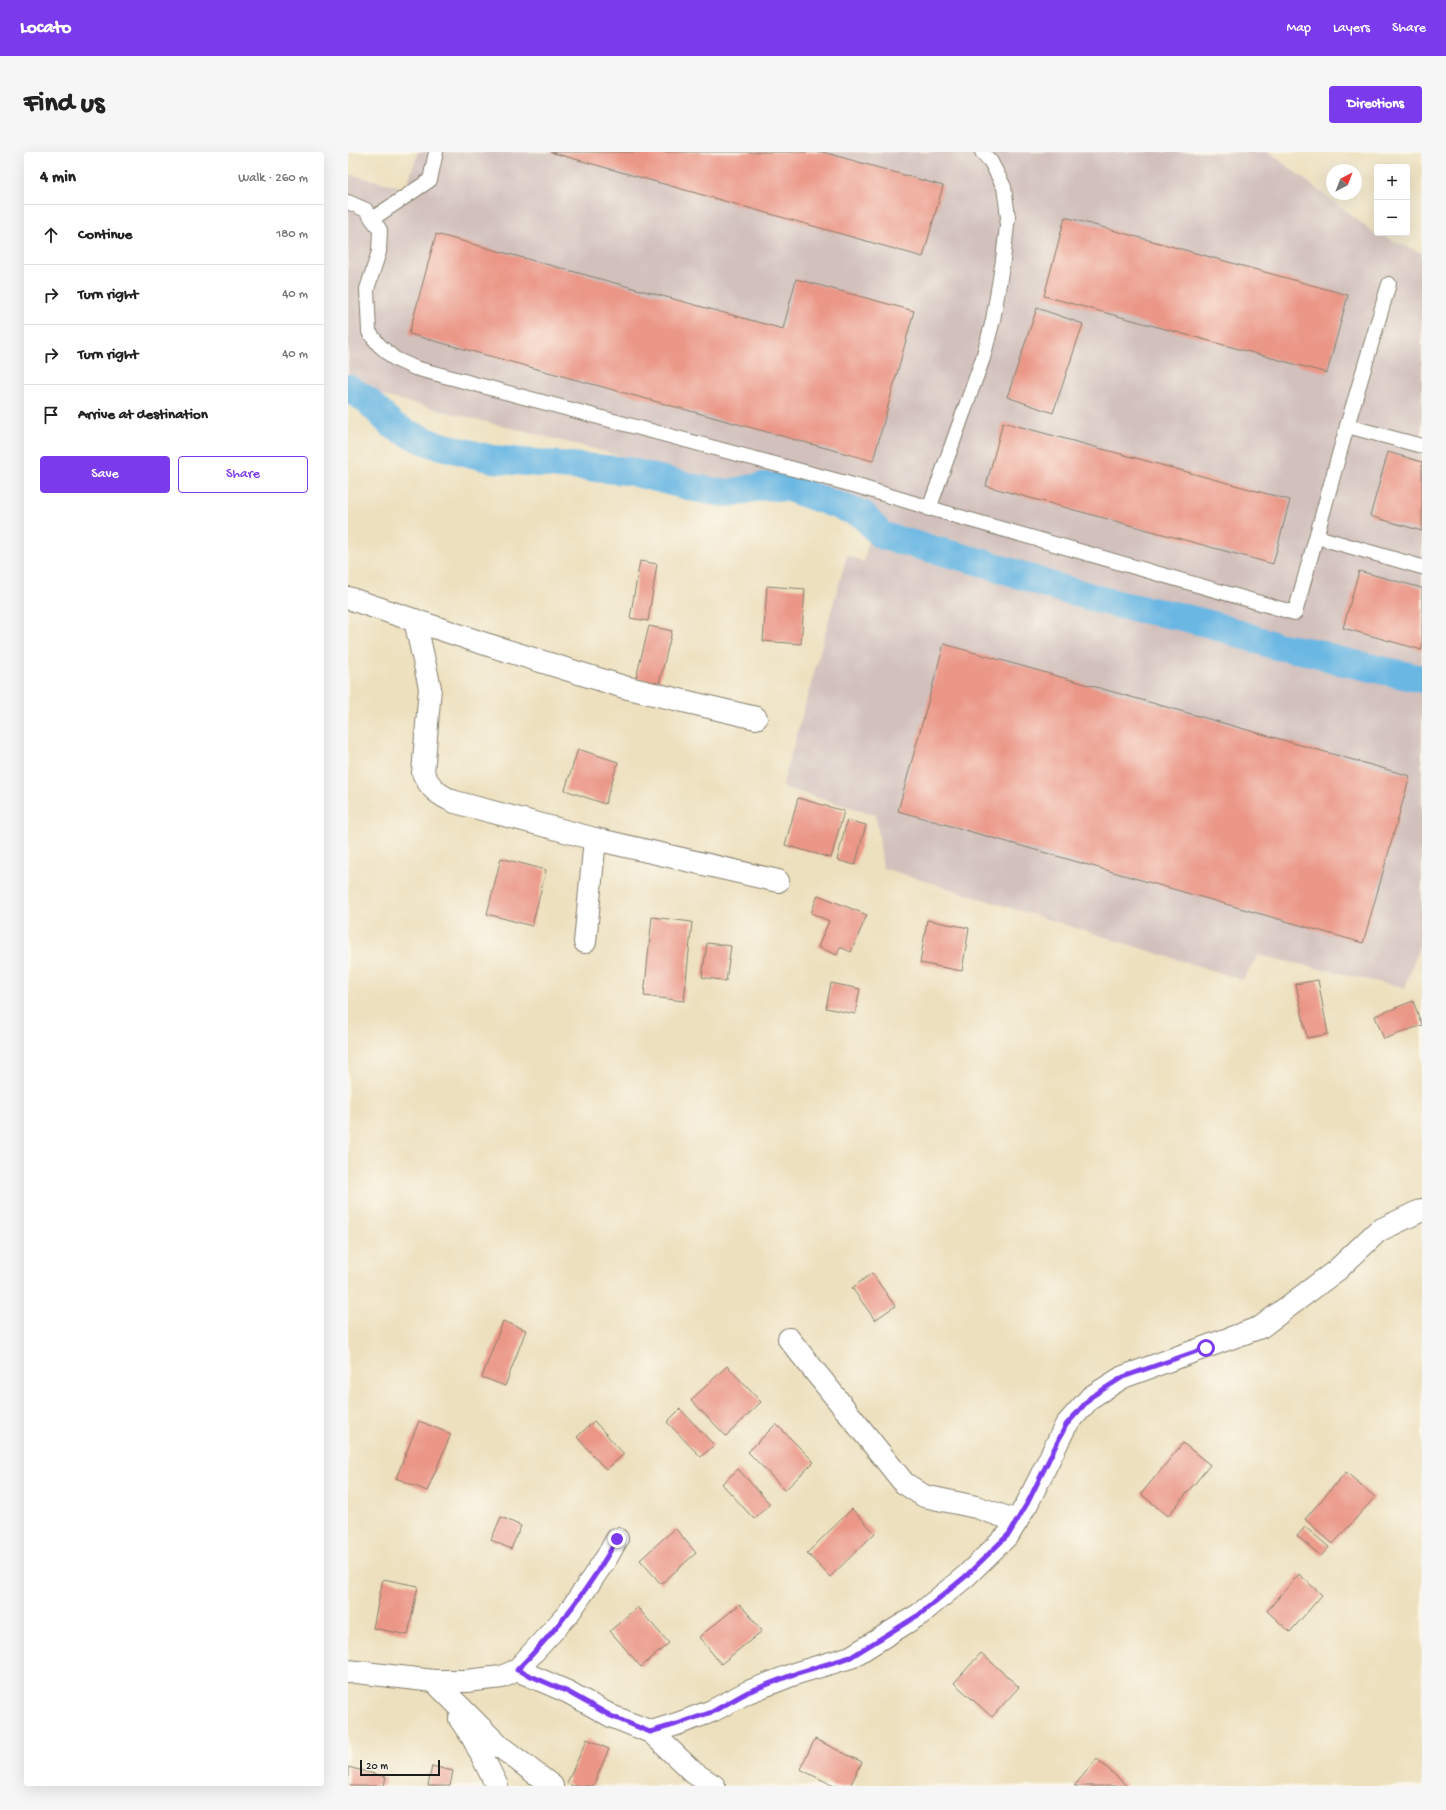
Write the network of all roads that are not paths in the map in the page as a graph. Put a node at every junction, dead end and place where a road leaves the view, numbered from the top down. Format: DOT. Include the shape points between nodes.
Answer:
graph roads {
  1 [pos="436,152"];
  2 [pos="982,152"];
  3 [pos="348,202"];
  4 [pos="372,219"];
  5 [pos="1389,284"];
  6 [pos="1347,426"];
  7 [pos="1422,446"];
  8 [pos="929,508"];
  9 [pos="1317,537"];
  10 [pos="1422,567"];
  11 [pos="348,598"];
  12 [pos="415,620"];
  13 [pos="756,718"];
  14 [pos="595,839"];
  15 [pos="778,881"];
  16 [pos="585,942"];
  17 [pos="1422,1210"];
  18 [pos="789,1339"];
  19 [pos="1017,1521"];
  20 [pos="617,1539"];
  21 [pos="517,1670"];
  22 [pos="348,1671"];
  23 [pos="434,1681"];
  24 [pos="650,1732"];
  25 [pos="497,1786"];
  26 [pos="552,1786"];
  27 [pos="714,1786"];
  1 -- 4 [label="lane" via="430,180"];
  2 -- 8 [label="lane" via="1000,175 1007,201 1006,238 1001,273 983,358"];
  3 -- 4 [label="lane" via="366,210"];
  4 -- 8 [label="lane" via="380,230 379,252 367,289 369,332 395,359 415,368 850,484"];
  5 -- 6 [label="lane"];
  6 -- 7 [label="lane"];
  6 -- 9 [label="lane"];
  8 -- 9 [label="lane" via="1295,613"];
  9 -- 10 [label="lane"];
  11 -- 12 [label="street"];
  12 -- 13 [label="street" via="624,687"];
  12 -- 14 [label="street" via="430,688 423,773 429,784 440,796 455,802"];
  14 -- 15 [label="street"];
  14 -- 16 [label="street"];
  17 -- 19 [label="street" via="1378,1231 1337,1270 1261,1327 1123,1377 1091,1397 1066,1425"];
  18 -- 19 [label="street" via="904,1483 924,1496 976,1507"];
  19 -- 24 [label="street" via="1009,1534 966,1576 920,1614 851,1657 790,1676 748,1692 712,1712"];
  20 -- 21 [label="street" via="568,1614"];
  21 -- 23 [label="street" via="502,1677"];
  21 -- 24 [label="street"];
  22 -- 23 [label="street"];
  23 -- 25 [label="street" via="472,1738"];
  23 -- 26 [label="street" via="498,1745"];
  24 -- 27 [label="street" via="694,1773"];
}
